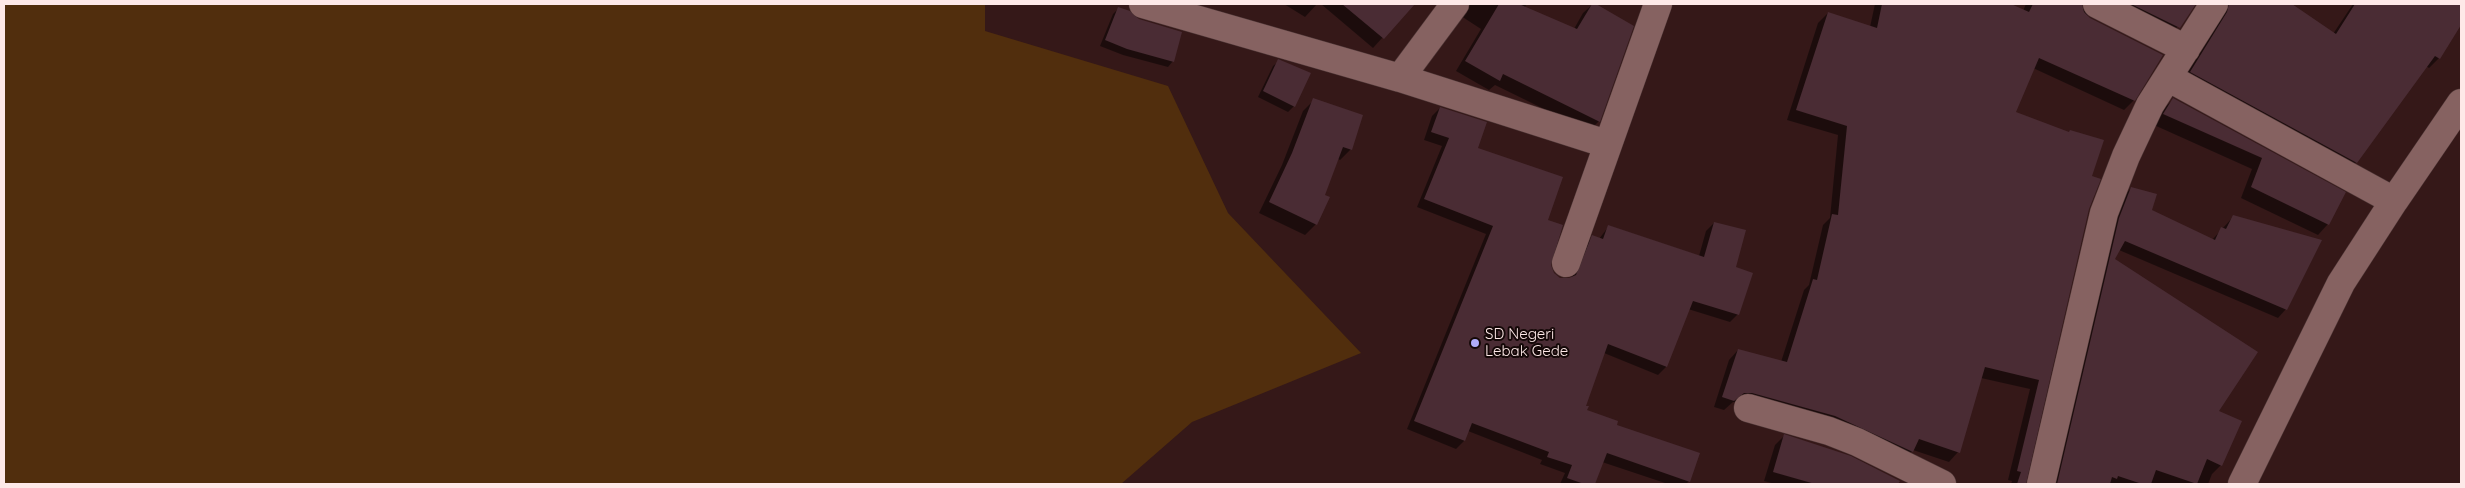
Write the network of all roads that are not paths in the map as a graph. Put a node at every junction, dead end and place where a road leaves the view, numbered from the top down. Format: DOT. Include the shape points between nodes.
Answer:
graph roads {
  1 [pos="1143,4"];
  2 [pos="1455,4"];
  3 [pos="1658,4"];
  4 [pos="2097,4"];
  5 [pos="2214,4"];
  6 [pos="2186,49"];
  7 [pos="1400,78"];
  8 [pos="2169,78"];
  9 [pos="2461,103"];
  10 [pos="1607,144"];
  11 [pos="2394,201"];
  12 [pos="1566,263"];
  13 [pos="1748,408"];
  14 [pos="1942,484"];
  15 [pos="2041,484"];
  16 [pos="2242,484"];
  1 -- 7 [label="street"];
  2 -- 7 [label="street"];
  3 -- 10 [label="street"];
  4 -- 6 [label="street"];
  5 -- 6 [label="street"];
  6 -- 8 [label="street"];
  7 -- 10 [label="street"];
  8 -- 11 [label="street"];
  8 -- 15 [label="street" via="2150,105 2104,213"];
  9 -- 11 [label="street"];
  10 -- 12 [label="street"];
  11 -- 16 [label="street" via="2341,283"];
  13 -- 14 [label="street" via="1836,434"];
}
